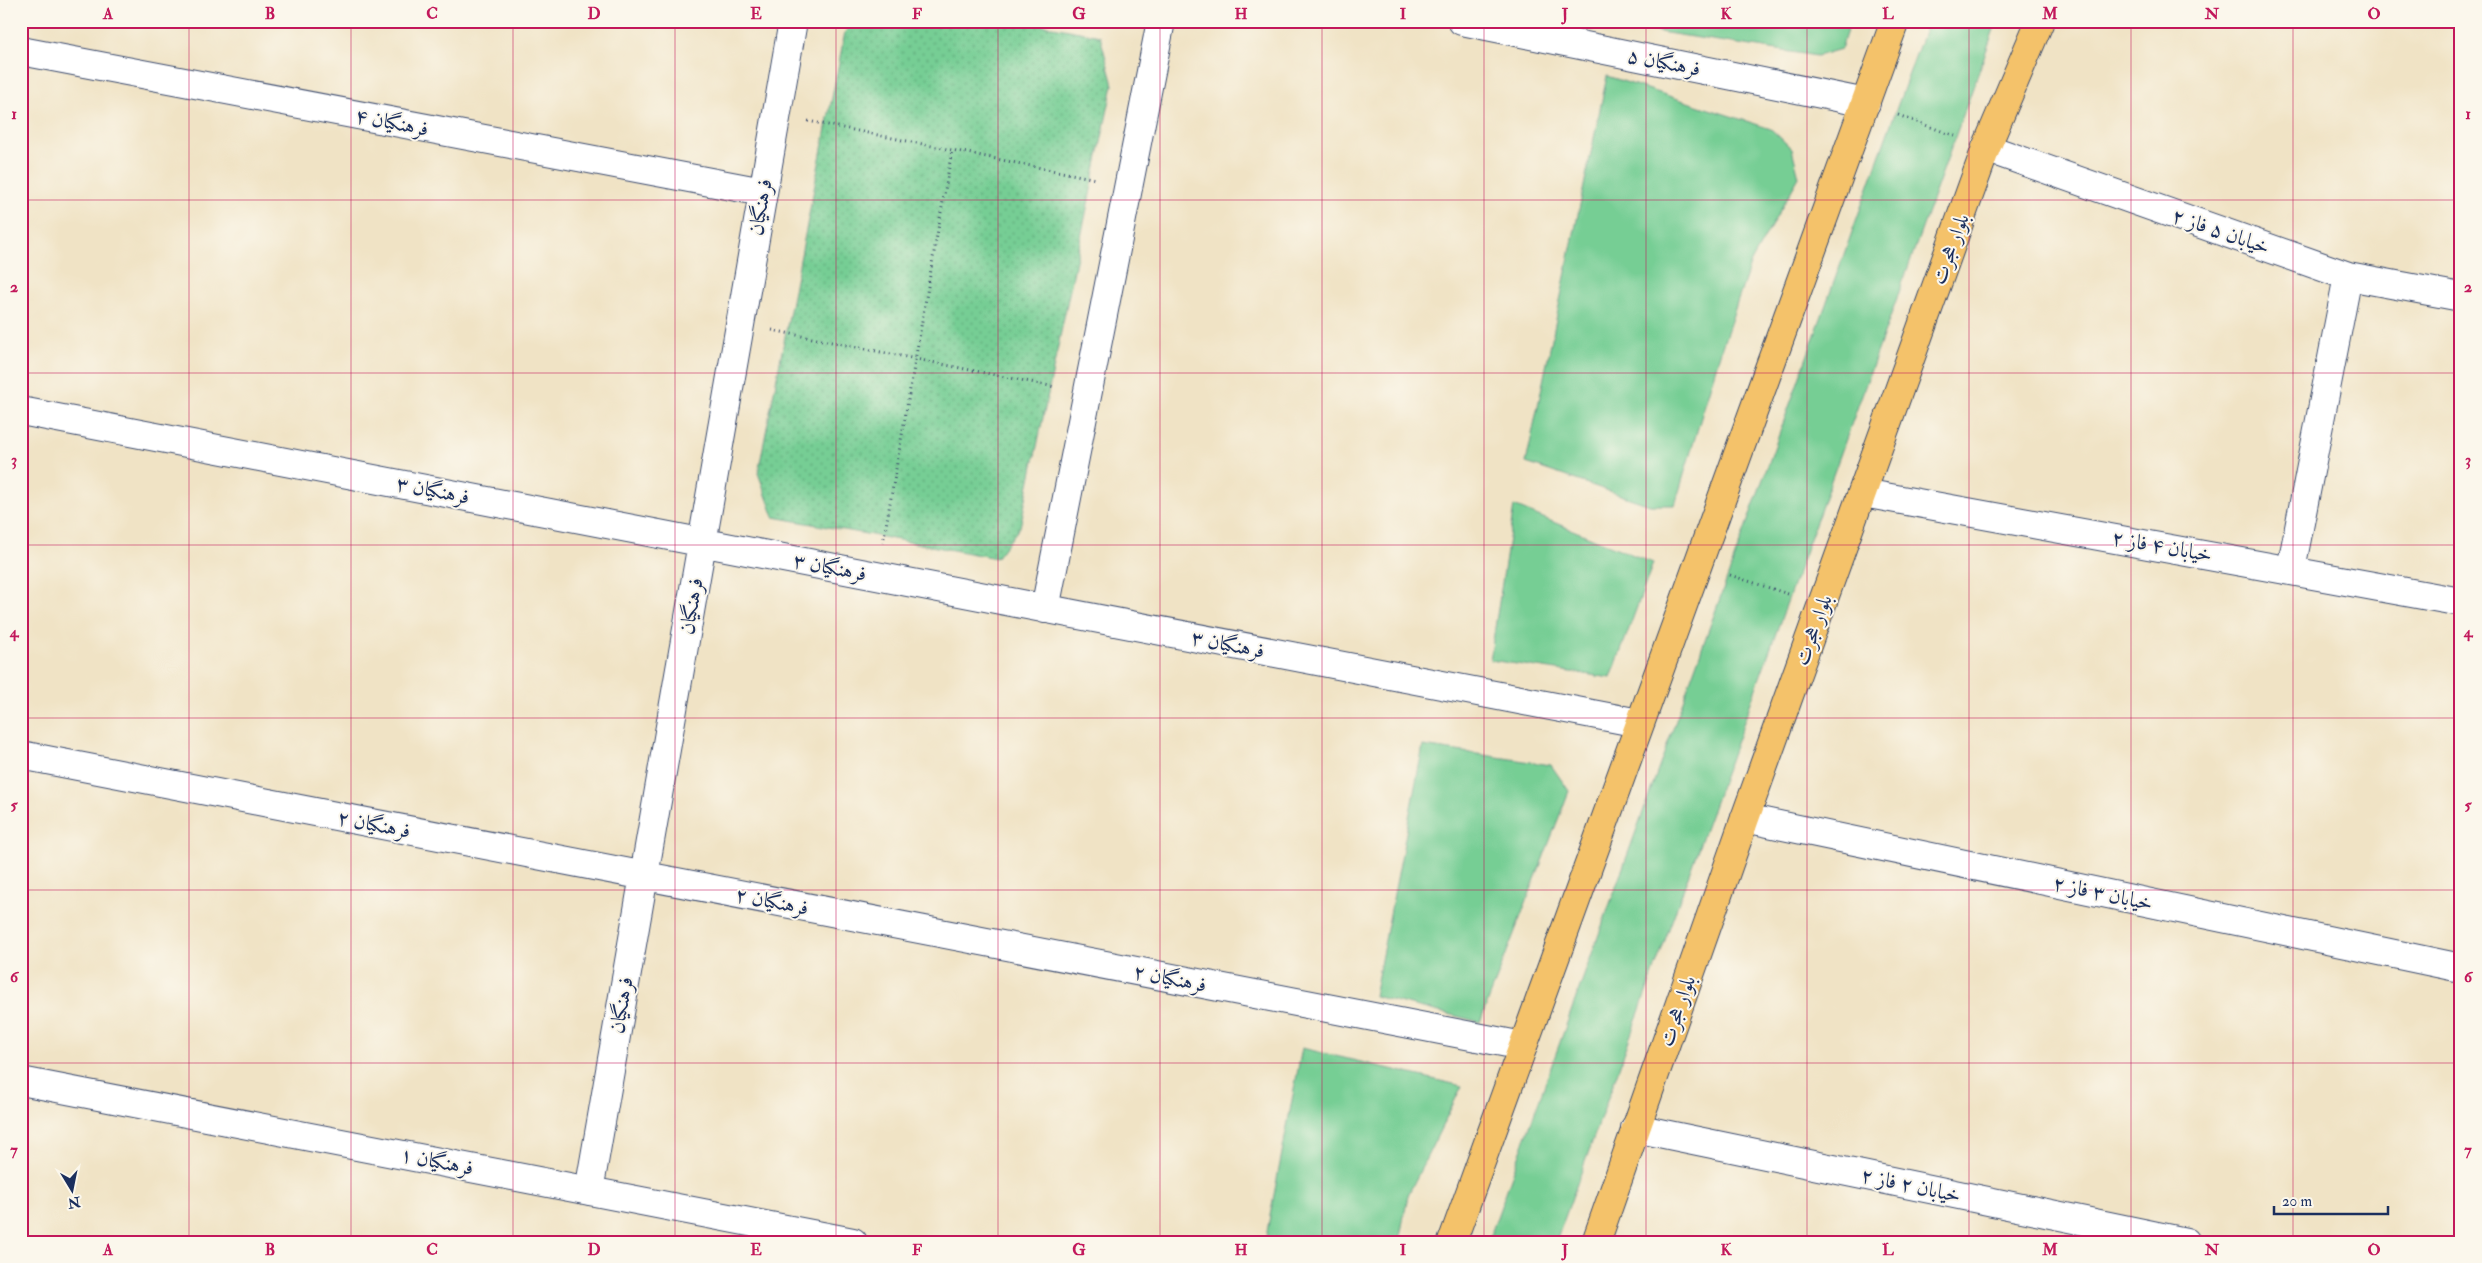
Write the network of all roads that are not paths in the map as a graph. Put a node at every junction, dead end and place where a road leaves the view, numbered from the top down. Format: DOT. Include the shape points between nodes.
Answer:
graph roads {
  1 [pos="793,21"];
  2 [pos="1161,21"];
  3 [pos="1462,21"];
  4 [pos="1895,21"];
  5 [pos="2040,21"];
  6 [pos="21,51"];
  7 [pos="1866,103"];
  8 [pos="1986,148"];
  9 [pos="763,192"];
  10 [pos="2348,276"];
  11 [pos="2461,298"];
  12 [pos="21,411"];
  13 [pos="1862,493"];
  14 [pos="702,542"];
  15 [pos="2291,569"];
  16 [pos="2461,602"];
  17 [pos="1045,609"];
  18 [pos="1639,723"];
  19 [pos="21,756"];
  20 [pos="1745,818"];
  21 [pos="644,876"];
  22 [pos="2461,968"];
  23 [pos="1523,1046"];
  24 [pos="21,1081"];
  25 [pos="1635,1128"];
  26 [pos="589,1191"];
  27 [pos="854,1242"];
  28 [pos="1452,1242"];
  29 [pos="1596,1242"];
  30 [pos="2186,1242"];
  1 -- 9 [label="street, فرهنگیان"];
  2 -- 17 [label="street"];
  3 -- 7 [label="street, فرهنگیان ۵"];
  4 -- 7 [label="main road"];
  5 -- 8 [label="main road, بلوار هجرت"];
  6 -- 9 [label="street, فرهنگیان ۴"];
  7 -- 18 [label="main road"];
  8 -- 10 [label="street, خیابان ۵ فاز ۲"];
  8 -- 13 [label="main road, بلوار هجرت"];
  9 -- 14 [label="street, فرهنگیان"];
  10 -- 11 [label="street, خیابان ۵ فاز ۲"];
  10 -- 15 [label="street"];
  12 -- 14 [label="street, فرهنگیان ۳"];
  13 -- 15 [label="street, خیابان ۴ فاز ۲"];
  13 -- 20 [label="main road, بلوار هجرت"];
  14 -- 17 [label="street, فرهنگیان ۳"];
  14 -- 21 [label="street, فرهنگیان"];
  15 -- 16 [label="street, خیابان ۴ فاز ۲"];
  17 -- 18 [label="street, فرهنگیان ۳"];
  18 -- 23 [label="main road"];
  19 -- 21 [label="street, فرهنگیان ۲"];
  20 -- 22 [label="street, خیابان ۳ فاز ۲"];
  20 -- 25 [label="main road, بلوار هجرت"];
  21 -- 23 [label="street, فرهنگیان ۲"];
  21 -- 26 [label="street, فرهنگیان"];
  23 -- 28 [label="main road"];
  24 -- 26 [label="street, فرهنگیان ۱"];
  25 -- 29 [label="main road, بلوار هجرت"];
  25 -- 30 [label="street, خیابان ۲ فاز ۲"];
  26 -- 27 [label="street, فرهنگیان ۱"];
}
